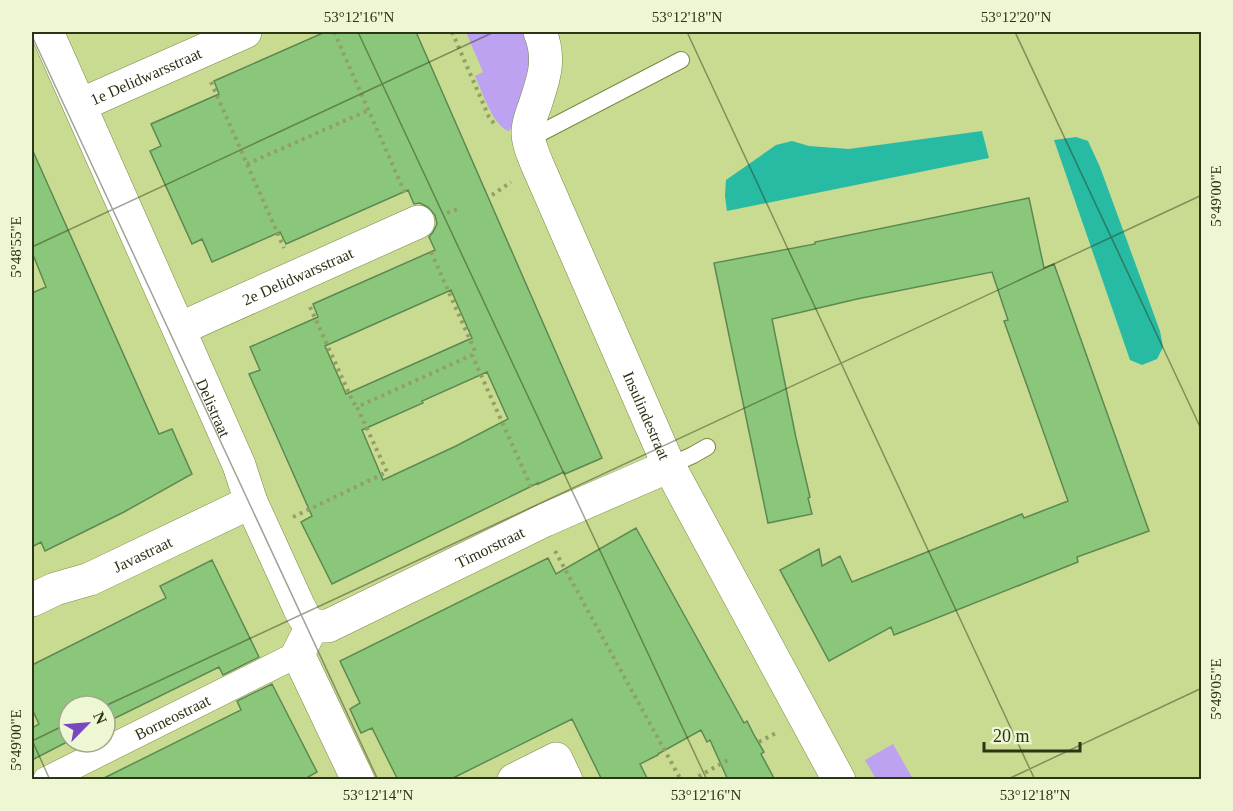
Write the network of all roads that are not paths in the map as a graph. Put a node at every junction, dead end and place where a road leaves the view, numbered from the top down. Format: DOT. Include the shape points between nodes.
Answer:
graph roads {
  1 [pos="47,32"];
  2 [pos="245,32"];
  3 [pos="540,32"];
  4 [pos="681,60"];
  5 [pos="80,105"];
  6 [pos="515,136"];
  7 [pos="418,222"];
  8 [pos="179,329"];
  9 [pos="707,447"];
  10 [pos="669,466"];
  11 [pos="251,502"];
  12 [pos="32,600"];
  13 [pos="305,640"];
  14 [pos="353,778"];
  15 [pos="46,780"];
  16 [pos="514,780"];
  17 [pos="566,780"];
  18 [pos="839,780"];
  1 -- 5 [label="street, Delistraat"];
  2 -- 5 [label="street, 1e Delidwarsstraat"];
  3 -- 6 [label="street, Insulindestraat" via="547,54 544,77 528,132"];
  4 -- 6 [label="lane"];
  5 -- 8 [label="street, Delistraat"];
  6 -- 10 [label="street, Insulindestraat" via="541,174"];
  7 -- 8 [label="street, 2e Delidwarsstraat"];
  8 -- 11 [label="street, Delistraat" via="240,465"];
  9 -- 10 [label="lane"];
  10 -- 13 [label="street, Timorstraat" via="545,520"];
  10 -- 18 [label="street, Insulindestraat"];
  11 -- 12 [label="street, Javastraat" via="90,579"];
  11 -- 13 [label="street, Delistraat" via="304,618"];
  13 -- 14 [label="street, Delistraat"];
  13 -- 15 [label="street, Borneostraat"];
  16 -- 17 [label="street" via="556,759"];
}
